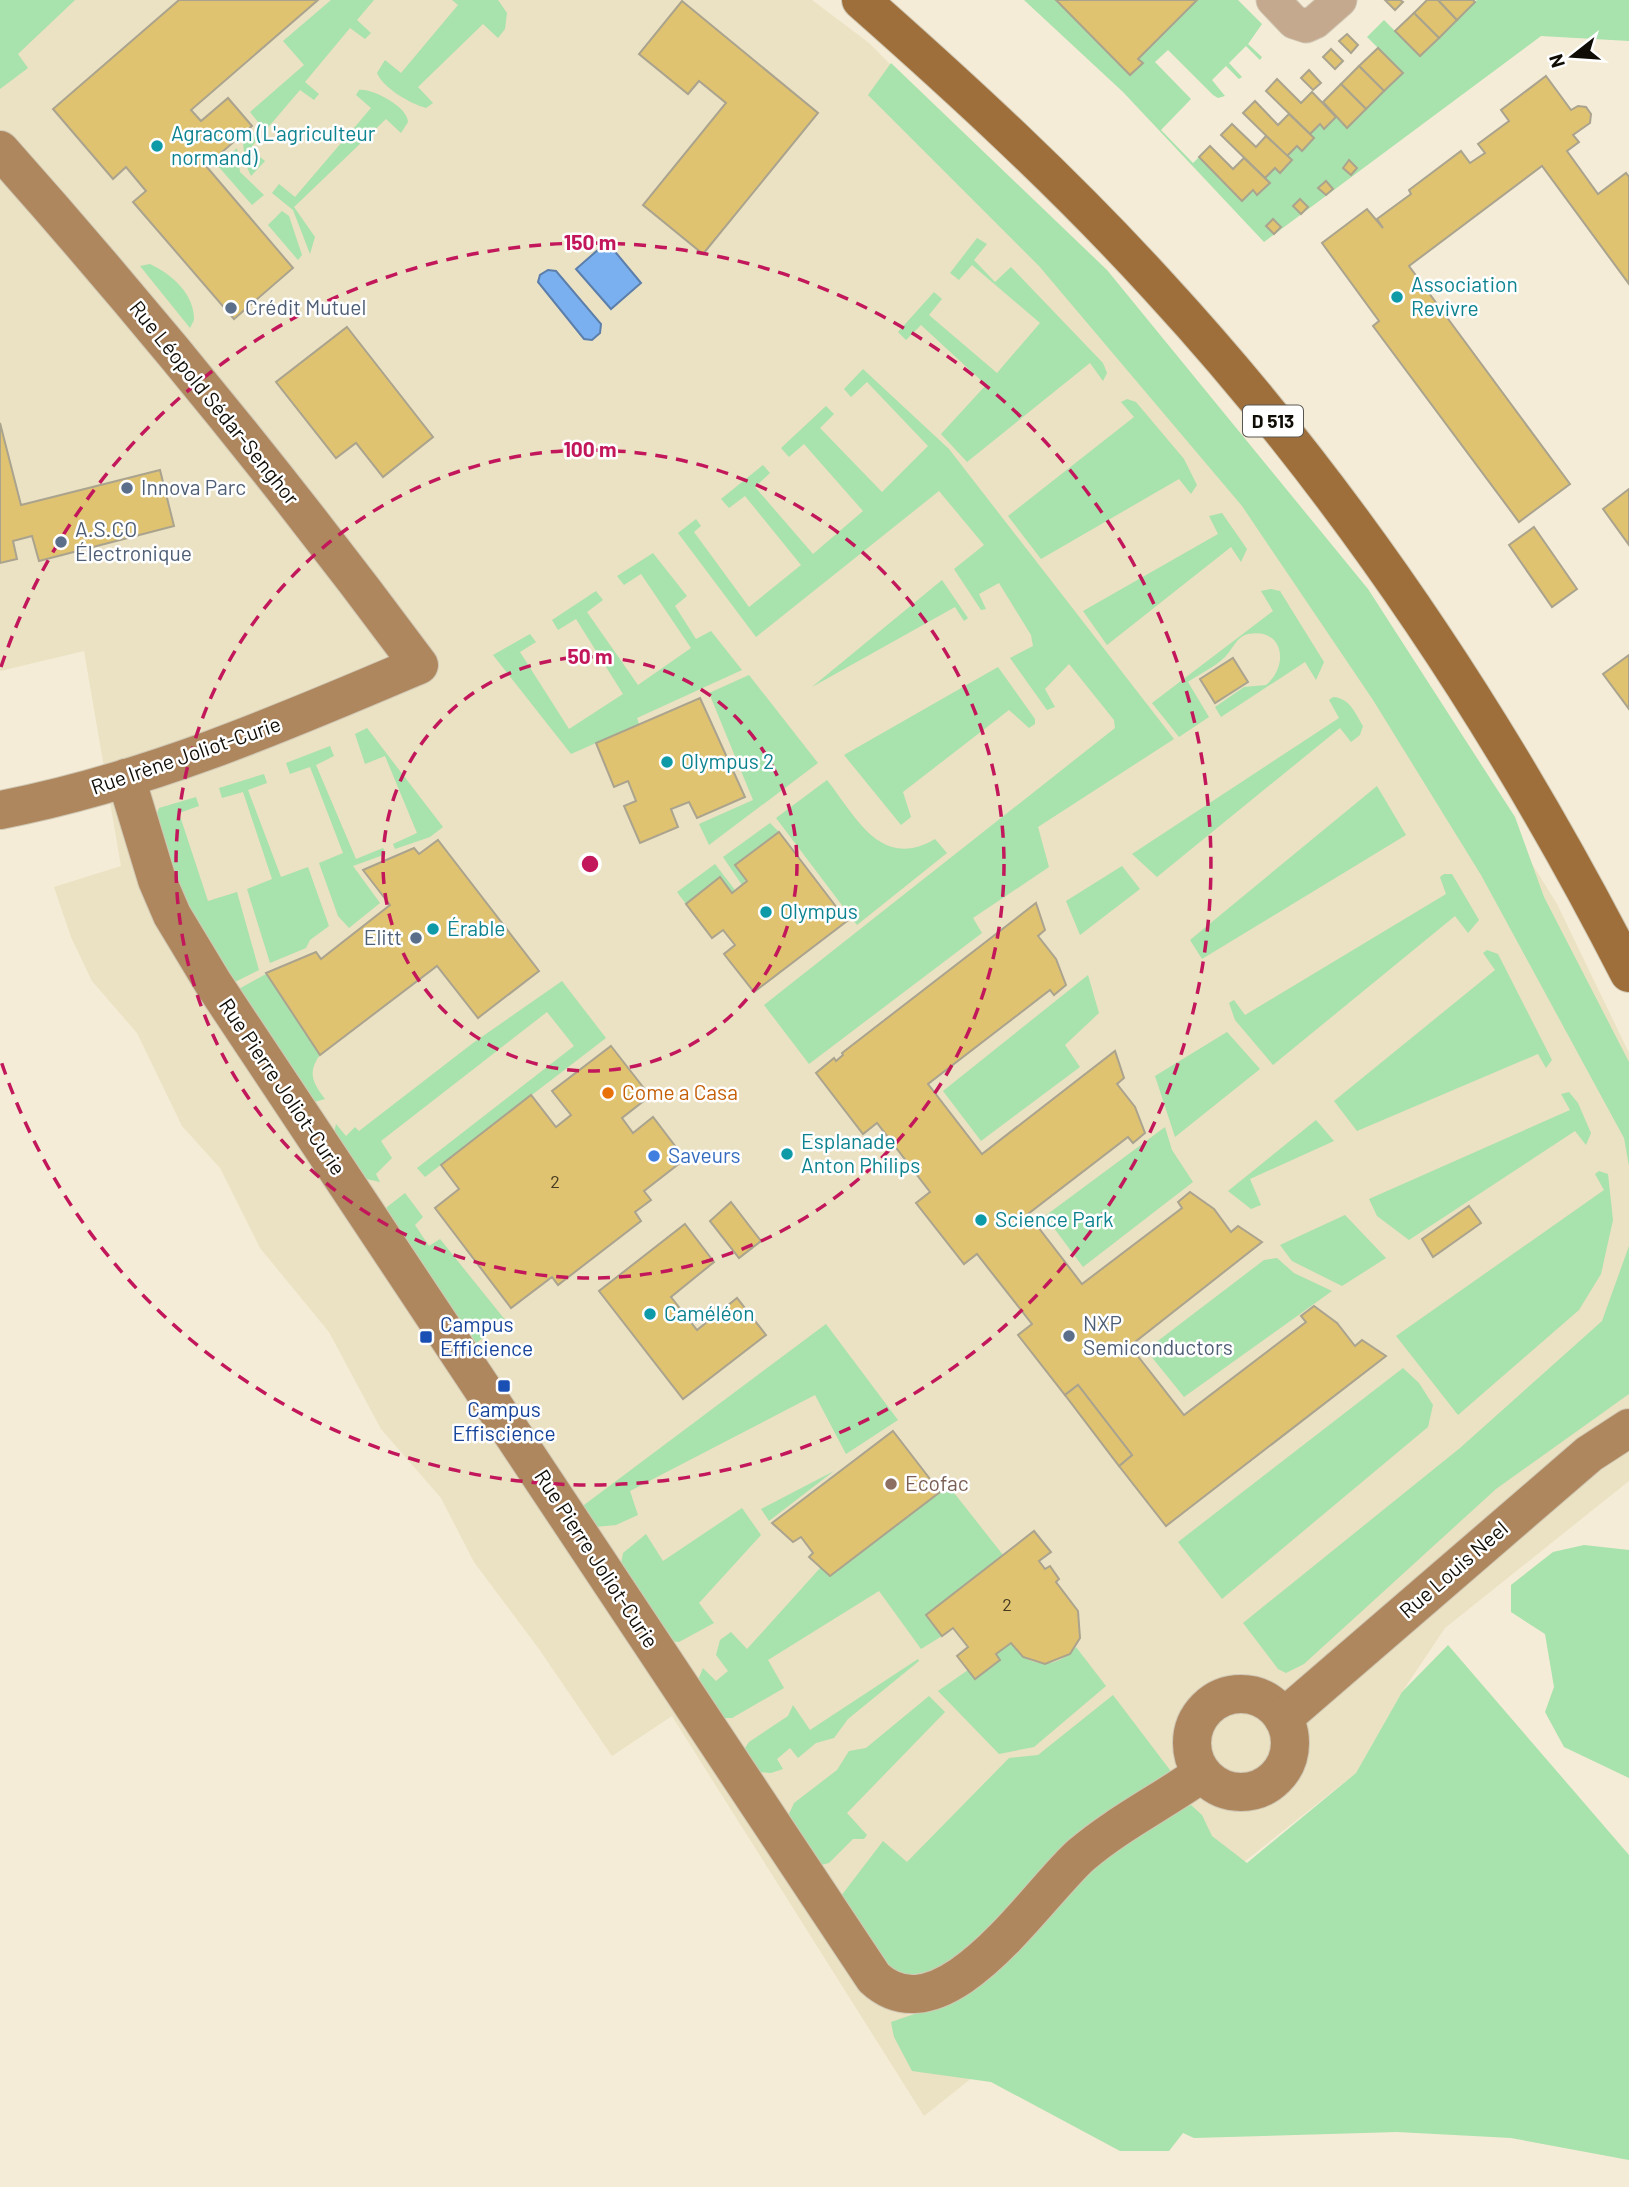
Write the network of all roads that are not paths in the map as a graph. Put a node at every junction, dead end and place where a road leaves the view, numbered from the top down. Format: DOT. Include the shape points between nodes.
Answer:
graph roads {
  1 [pos="861,0"];
  2 [pos="1273,0"];
  3 [pos="1340,0"];
  4 [pos="0,149"];
  5 [pos="419,664"];
  6 [pos="126,778"];
  7 [pos="0,810"];
  8 [pos="1629,973"];
  9 [pos="1629,1428"];
  10 [pos="1283,1718"];
  11 [pos="1201,1774"];
  1 -- 8 [label="main road, D 513" via="966,93 1159,286 1326,487 1435,637 1483,712 1545,814"];
  2 -- 3 [label="street" via="1294,22 1306,26"];
  4 -- 5 [label="street, Rue Léopold Sédar-Senghor" via="185,364"];
  5 -- 6 [label="street, Rue Irène Joliot-Curie" via="264,730"];
  6 -- 7 [label="street, Rue Irène Joliot-Curie"];
  6 -- 11 [label="street, Rue Pierre Joliot-Curie" via="162,892 213,983 874,1978 902,1996 957,1979 981,1962 1083,1853"];
  9 -- 10 [label="street, Rue Louis Neel" via="1589,1454"];
  10 -- 11 [label="street" via="1289,1731 1288,1759 1272,1782 1235,1793 1222,1790"];
  10 -- 11 [label="street" via="1259,1697 1232,1694 1217,1699 1205,1709 1191,1736"];
}
